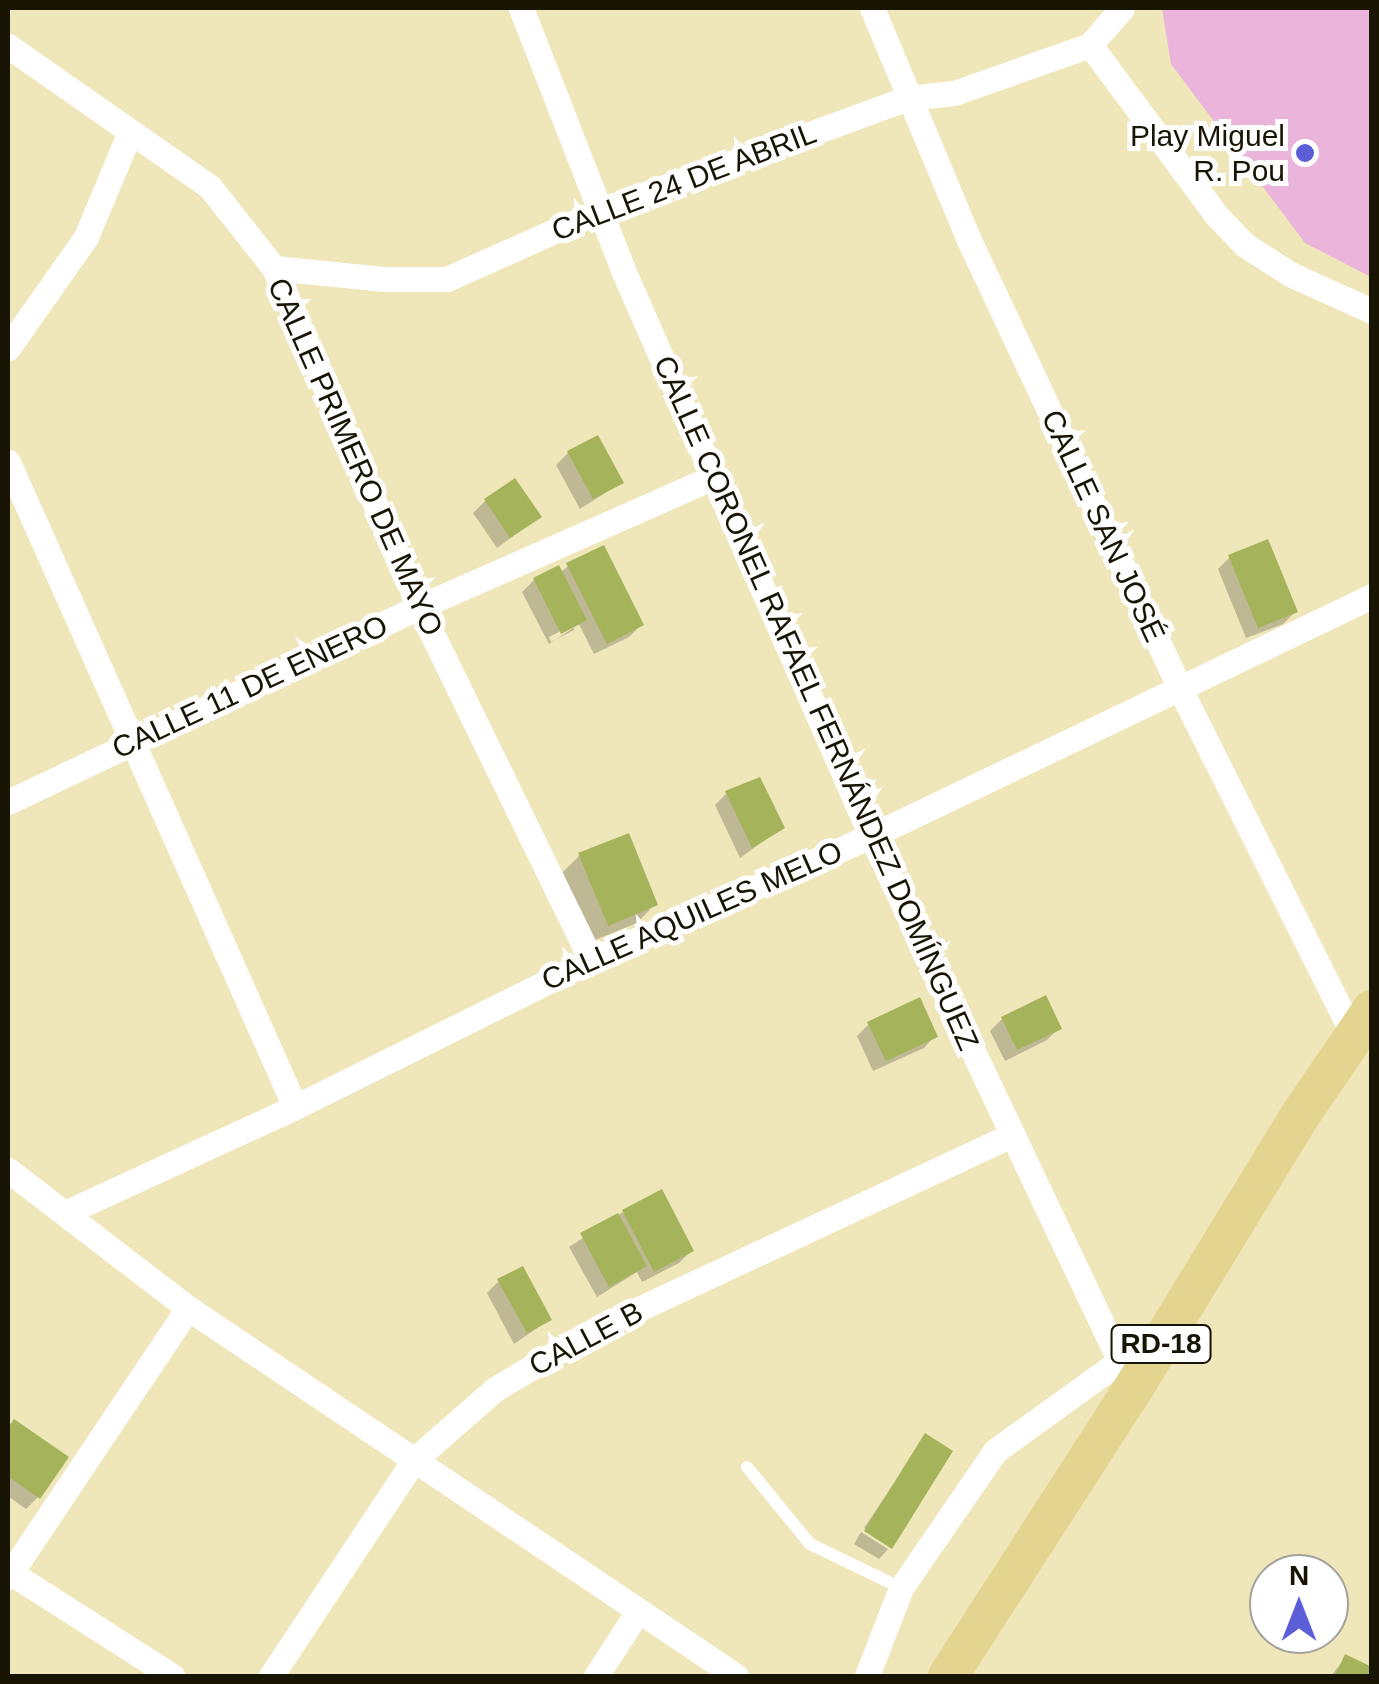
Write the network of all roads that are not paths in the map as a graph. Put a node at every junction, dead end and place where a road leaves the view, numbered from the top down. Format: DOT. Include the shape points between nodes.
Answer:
graph roads {
  1 [pos="521,8"];
  2 [pos="872,8"];
  3 [pos="1122,8"];
  4 [pos="1090,44"];
  5 [pos="8,46"];
  6 [pos="908,98"];
  7 [pos="130,132"];
  8 [pos="600,211"];
  9 [pos="274,268"];
  10 [pos="1372,312"];
  11 [pos="8,348"];
  12 [pos="8,463"];
  13 [pos="714,477"];
  14 [pos="1372,596"];
  15 [pos="419,608"];
  16 [pos="1179,687"];
  17 [pos="132,742"];
  18 [pos="8,802"];
  19 [pos="872,836"];
  20 [pos="591,960"];
  21 [pos="1362,1023"];
  22 [pos="295,1106"];
  23 [pos="1010,1136"];
  24 [pos="8,1170"];
  25 [pos="67,1212"];
  26 [pos="188,1308"];
  27 [pos="1127,1375"];
  28 [pos="414,1460"];
  29 [pos="748,1467"];
  30 [pos="8,1574"];
  31 [pos="901,1588"];
  32 [pos="638,1611"];
  33 [pos="172,1676"];
  34 [pos="271,1676"];
  35 [pos="596,1676"];
  36 [pos="736,1676"];
  37 [pos="867,1676"];
  38 [pos="948,1676"];
  1 -- 8 [label="street, CALLE CORONEL RAFAEL FERNÁNDEZ DOMÍNGUEZ"];
  2 -- 6 [label="street, CALLE SAN JOSÉ"];
  3 -- 4 [label="street"];
  4 -- 6 [label="street, CALLE 24 DE ABRIL" via="954,92"];
  4 -- 10 [label="street" via="1245,245"];
  5 -- 7 [label="street, CALLE PRIMERO DE MAYO"];
  6 -- 8 [label="street, CALLE 24 DE ABRIL"];
  6 -- 16 [label="street, CALLE SAN JOSÉ"];
  7 -- 9 [label="street, CALLE PRIMERO DE MAYO" via="210,187"];
  7 -- 11 [label="street" via="86,237"];
  8 -- 9 [label="street, CALLE 24 DE ABRIL" via="447,279"];
  8 -- 13 [label="street, CALLE CORONEL RAFAEL FERNÁNDEZ DOMÍNGUEZ"];
  9 -- 15 [label="street, CALLE PRIMERO DE MAYO"];
  12 -- 17 [label="street"];
  13 -- 15 [label="street, CALLE 11 DE ENERO"];
  13 -- 19 [label="street, CALLE CORONEL RAFAEL FERNÁNDEZ DOMÍNGUEZ"];
  14 -- 16 [label="street, CALLE AQUILES MELO"];
  15 -- 17 [label="street, CALLE 11 DE ENERO"];
  15 -- 20 [label="street, CALLE PRIMERO DE MAYO"];
  16 -- 19 [label="street, CALLE AQUILES MELO"];
  16 -- 21 [label="street, CALLE SAN JOSÉ"];
  17 -- 18 [label="street, CALLE 11 DE ENERO"];
  17 -- 22 [label="street"];
  19 -- 20 [label="street, CALLE AQUILES MELO"];
  19 -- 23 [label="street, CALLE CORONEL RAFAEL FERNÁNDEZ DOMÍNGUEZ"];
  20 -- 22 [label="street, CALLE AQUILES MELO"];
  21 -- 27 [label="main road, RD-18"];
  22 -- 25 [label="street, CALLE AQUILES MELO"];
  23 -- 27 [label="street, CALLE CORONEL RAFAEL FERNÁNDEZ DOMÍNGUEZ"];
  23 -- 28 [label="street, CALLE B" via="600,1327 494,1389"];
  24 -- 25 [label="street"];
  25 -- 26 [label="street"];
  26 -- 28 [label="street"];
  26 -- 30 [label="street"];
  27 -- 31 [label="street" via="995,1450"];
  27 -- 38 [label="main road, RD-18"];
  28 -- 32 [label="street"];
  28 -- 34 [label="street, CALLE B"];
  29 -- 31 [label="lane" via="810,1544"];
  30 -- 33 [label="street"];
  31 -- 37 [label="street"];
  32 -- 35 [label="street"];
  32 -- 36 [label="street"];
}
